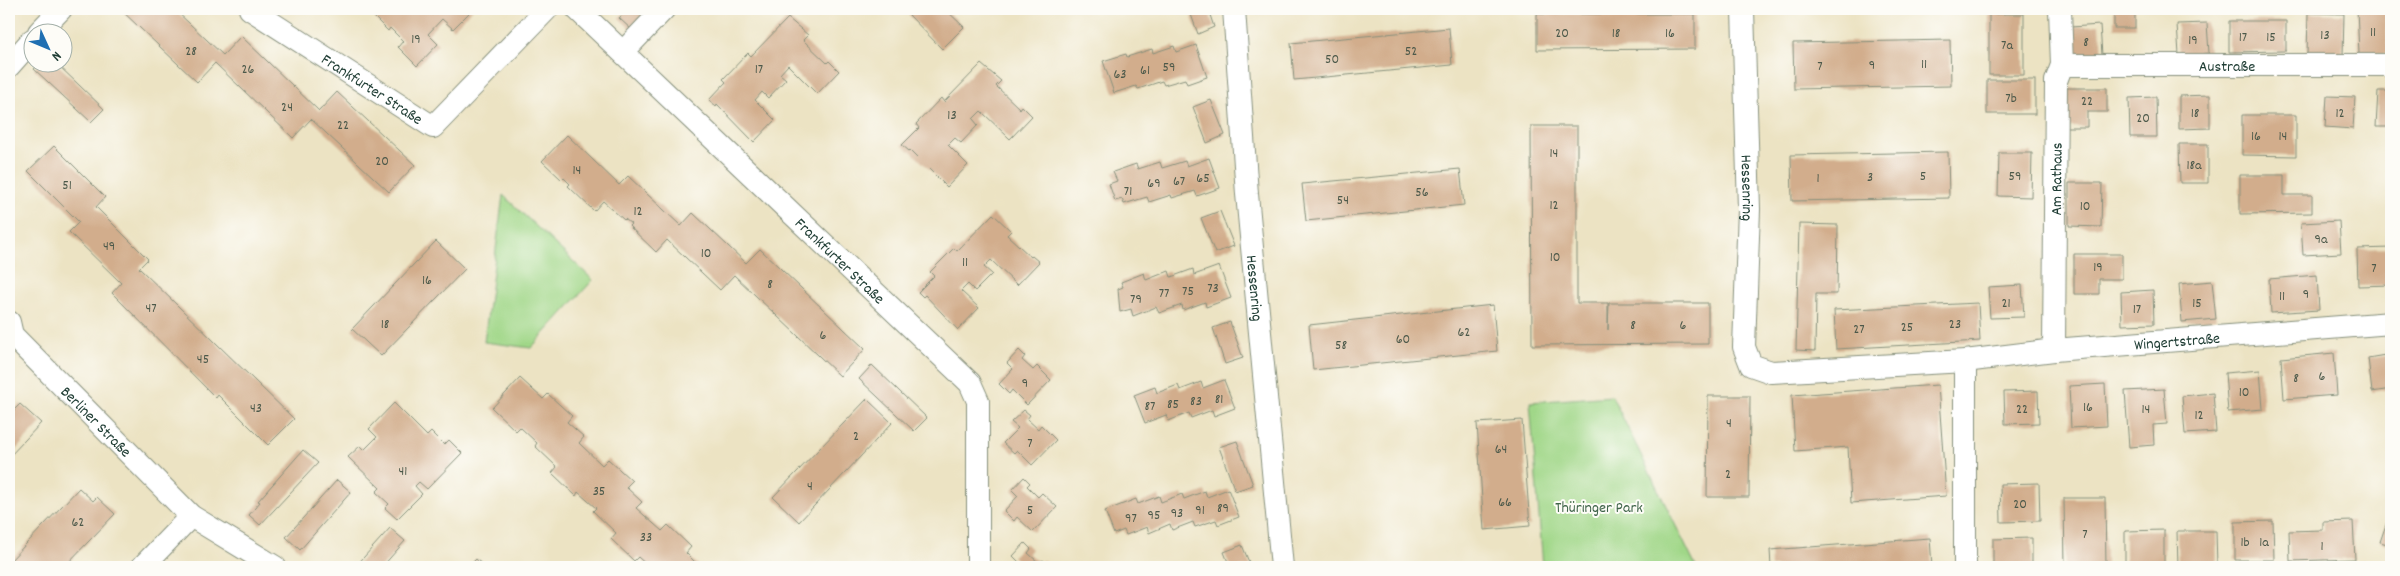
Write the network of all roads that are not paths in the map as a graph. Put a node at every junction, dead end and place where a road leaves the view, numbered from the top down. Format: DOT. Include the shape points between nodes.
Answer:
graph roads {
  1 [pos="61,9"];
  2 [pos="250,9"];
  3 [pos="547,9"];
  4 [pos="577,9"];
  5 [pos="664,9"];
  6 [pos="1234,9"];
  7 [pos="1743,9"];
  8 [pos="2060,9"];
  9 [pos="49,22"];
  10 [pos="22,51"];
  11 [pos="623,52"];
  12 [pos="2391,65"];
  13 [pos="9,66"];
  14 [pos="2062,66"];
  15 [pos="9,322"];
  16 [pos="2391,323"];
  17 [pos="2054,350"];
  18 [pos="1965,361"];
  19 [pos="1752,365"];
  20 [pos="191,516"];
  21 [pos="142,567"];
  22 [pos="275,567"];
  23 [pos="978,567"];
  24 [pos="1282,567"];
  25 [pos="1965,567"];
  1 -- 9 [label="street"];
  2 -- 3 [label="street, Frankfurter Straße" via="433,127"];
  4 -- 11 [label="street, Frankfurter Straße"];
  5 -- 11 [label="street"];
  6 -- 24 [label="street, Hessenring" via="1247,194"];
  7 -- 19 [label="street, Hessenring" via="1750,209 1744,347"];
  8 -- 14 [label="street, Am Rathaus"];
  10 -- 13 [label="street"];
  11 -- 23 [label="street, Frankfurter Straße" via="970,383 978,401"];
  12 -- 14 [label="street, Austraße"];
  14 -- 17 [label="street, Am Rathaus" via="2056,81"];
  15 -- 20 [label="street, Berliner Straße" via="12,335"];
  16 -- 17 [label="street, Wingertstraße"];
  17 -- 18 [label="street, Wingertstraße"];
  18 -- 19 [label="street, Wingertstraße" via="1771,372"];
  18 -- 25 [label="street"];
  20 -- 21 [label="street"];
  20 -- 22 [label="street, Berliner Straße"];
}
